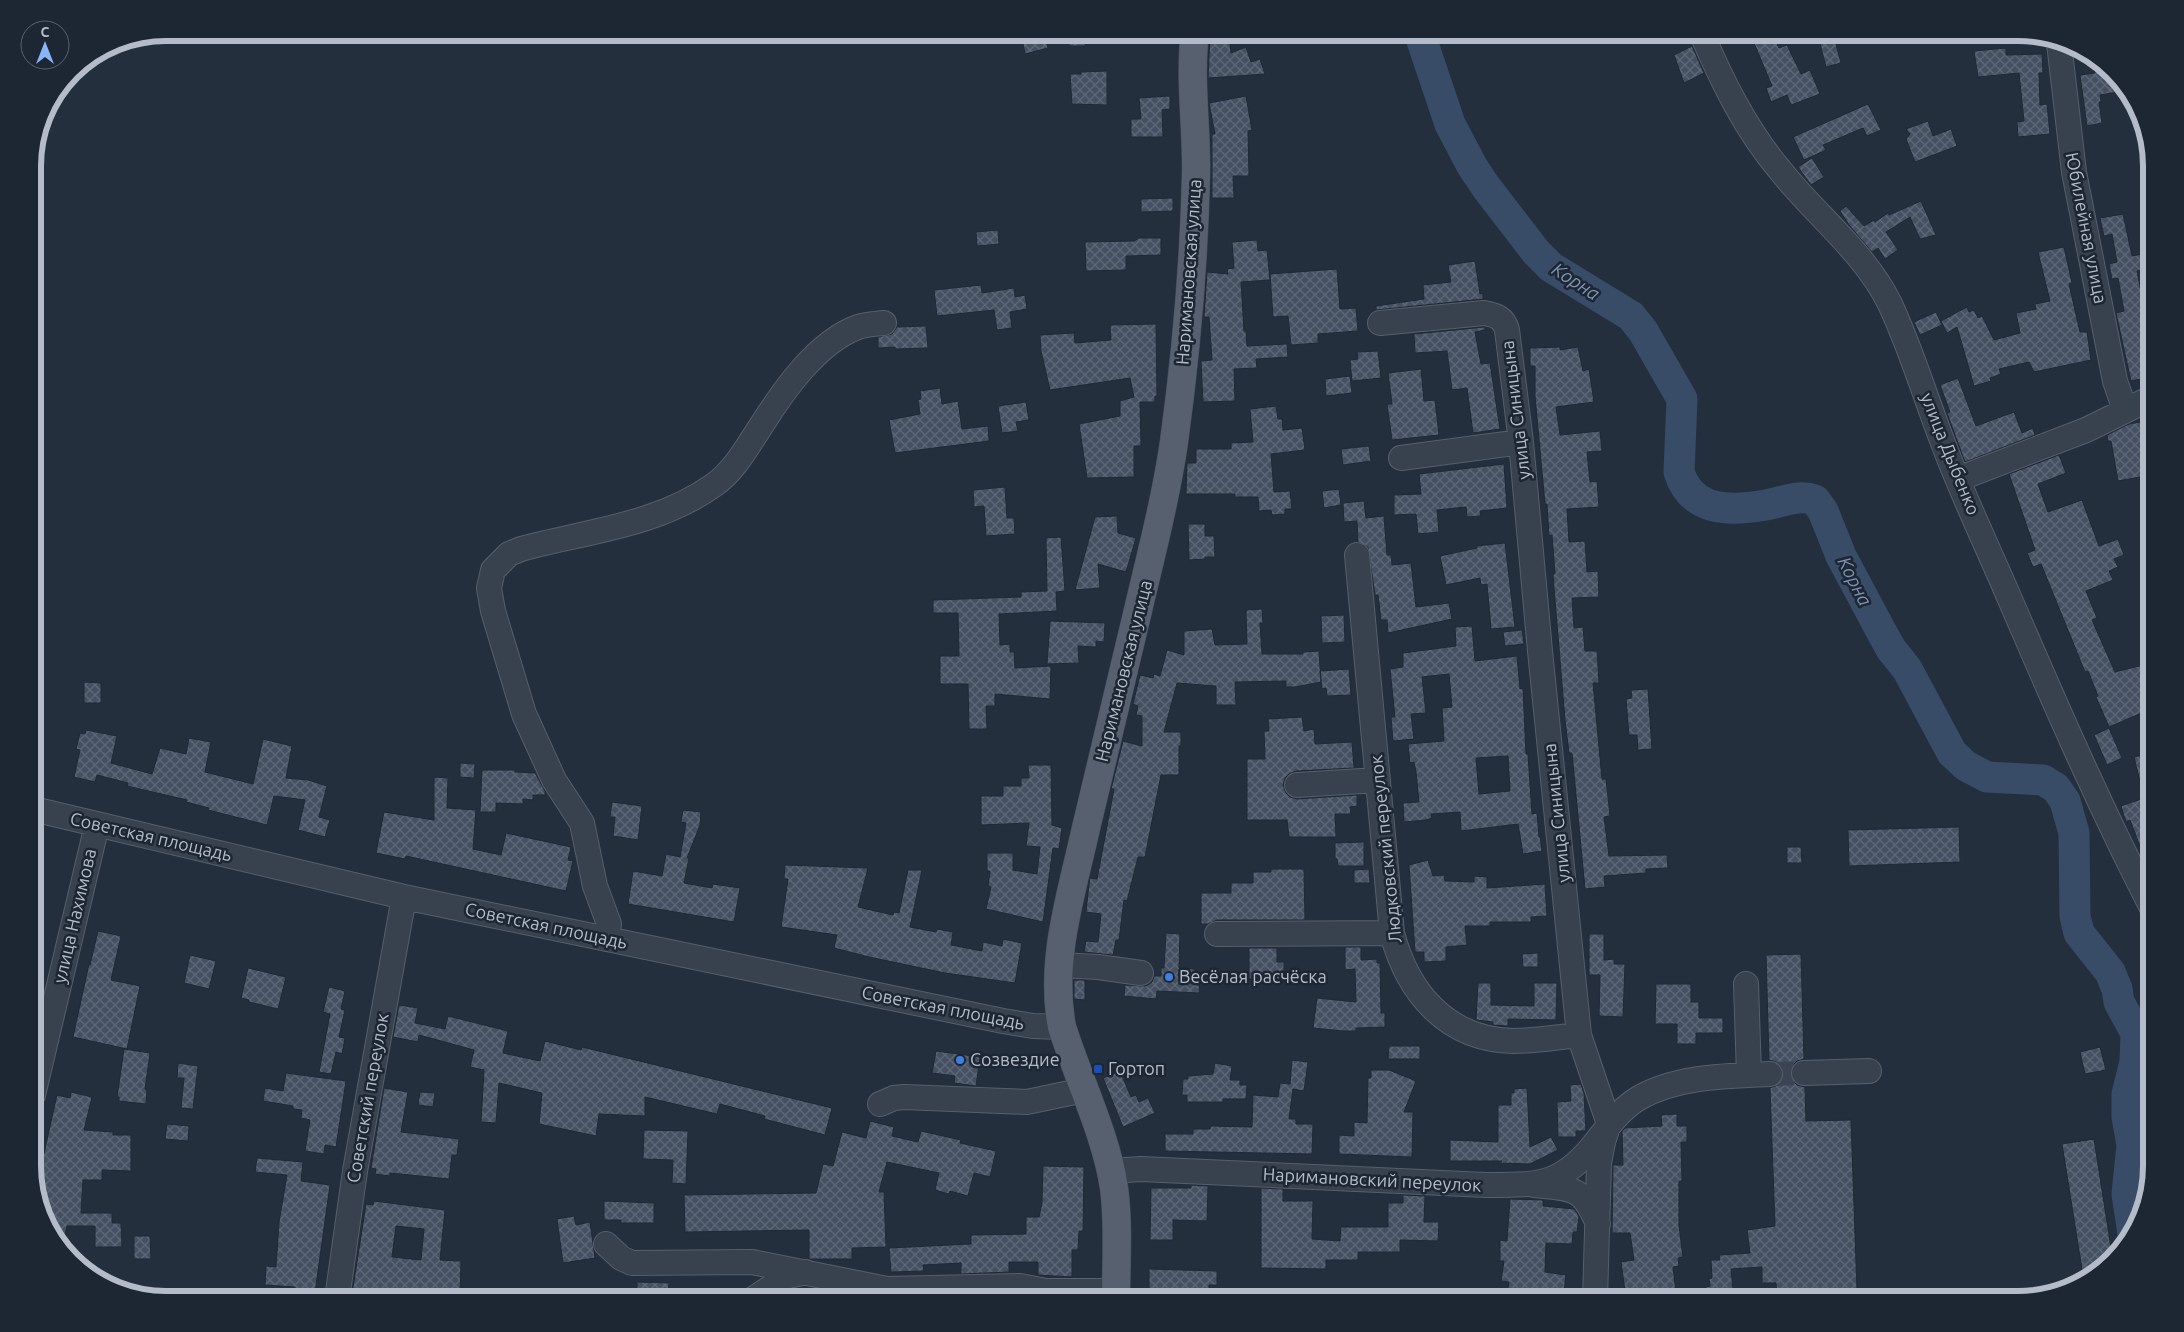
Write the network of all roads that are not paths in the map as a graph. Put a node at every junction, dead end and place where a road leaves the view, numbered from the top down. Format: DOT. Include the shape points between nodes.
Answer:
graph roads {
  1 [pos="1194,41"];
  2 [pos="1705,41"];
  3 [pos="2060,49"];
  4 [pos="884,323"];
  5 [pos="1380,323"];
  6 [pos="2142,402"];
  7 [pos="2125,410"];
  8 [pos="1521,442"];
  9 [pos="1401,458"];
  10 [pos="1958,479"];
  11 [pos="1357,555"];
  12 [pos="1378,780"];
  13 [pos="1297,785"];
  14 [pos="42,811"];
  15 [pos="97,825"];
  16 [pos="2143,890"];
  17 [pos="404,897"];
  18 [pos="1392,933"];
  19 [pos="1217,934"];
  20 [pos="607,939"];
  21 [pos="1059,965"];
  22 [pos="1141,973"];
  23 [pos="1746,984"];
  24 [pos="1062,1027"];
  25 [pos="1579,1035"];
  26 [pos="42,1057"];
  27 [pos="1869,1071"];
  28 [pos="1804,1073"];
  29 [pos="1084,1090"];
  30 [pos="880,1104"];
  31 [pos="1610,1124"];
  32 [pos="1111,1171"];
  33 [pos="1531,1185"];
  34 [pos="1598,1225"];
  35 [pos="606,1244"];
  36 [pos="806,1272"];
  37 [pos="338,1291"];
  38 [pos="766,1291"];
  39 [pos="1046,1291"];
  40 [pos="1116,1291"];
  41 [pos="1595,1291"];
  1 -- 21 [label="main road, Наримановская улица" via="1195,218 1174,442 1163,507 1068,907"];
  2 -- 10 [label="street, улица Дыбенко" via="1728,90 1763,149 1878,282 1900,328"];
  3 -- 7 [label="street, Юбилейная улица" via="2070,146 2115,381"];
  4 -- 20 [label="street" via="860,326 846,332 818,354 779,399 738,462 714,485 643,520 521,549 509,554 493,570 489,588 493,612 515,688 554,780 582,823 596,886 609,924"];
  5 -- 8 [label="street, улица Синицына" via="1473,313 1493,314 1503,321 1507,330"];
  6 -- 7 [label="street"];
  7 -- 10 [label="street" via="2067,438"];
  8 -- 9 [label="street"];
  8 -- 25 [label="street, улица Синицына"];
  10 -- 16 [label="street, улица Дыбенко" via="2071,740"];
  11 -- 12 [label="street, Людковский переулок"];
  12 -- 13 [label="street"];
  12 -- 18 [label="street, Людковский переулок"];
  14 -- 15 [label="street, Советская площадь"];
  15 -- 17 [label="street, Советская площадь"];
  15 -- 26 [label="street, улица Нахимова"];
  17 -- 20 [label="street, Советская площадь"];
  17 -- 37 [label="street, Советский переулок" via="355,1171"];
  18 -- 19 [label="street"];
  18 -- 25 [label="street, Людковский переулок" via="1405,972 1432,1008 1448,1022 1471,1034 1512,1041"];
  20 -- 24 [label="street, Советская площадь" via="1003,1021"];
  21 -- 22 [label="street"];
  21 -- 24 [label="main road, Наримановская улица"];
  23 -- 31 [label="street, Наримановский переулок" via="1751,1075 1678,1084 1649,1093 1627,1106"];
  24 -- 29 [label="main road, Наримановская улица"];
  25 -- 31 [label="street, улица Синицына"];
  27 -- 28 [label="street"];
  29 -- 30 [label="street" via="1026,1102 904,1097"];
  29 -- 32 [label="main road, Наримановская улица"];
  31 -- 33 [label="street, Наримановский переулок" via="1569,1169"];
  31 -- 34 [label="street" via="1600,1153"];
  32 -- 33 [label="street, Наримановский переулок" via="1142,1169"];
  32 -- 40 [label="main road, Наримановская улица" via="1116,1209"];
  33 -- 34 [label="street" via="1580,1194 1587,1200"];
  34 -- 41 [label="street"];
  35 -- 36 [label="street" via="632,1263 752,1262"];
  36 -- 38 [label="street" via="788,1276"];
  36 -- 39 [label="street" via="887,1289 1020,1286"];
}
